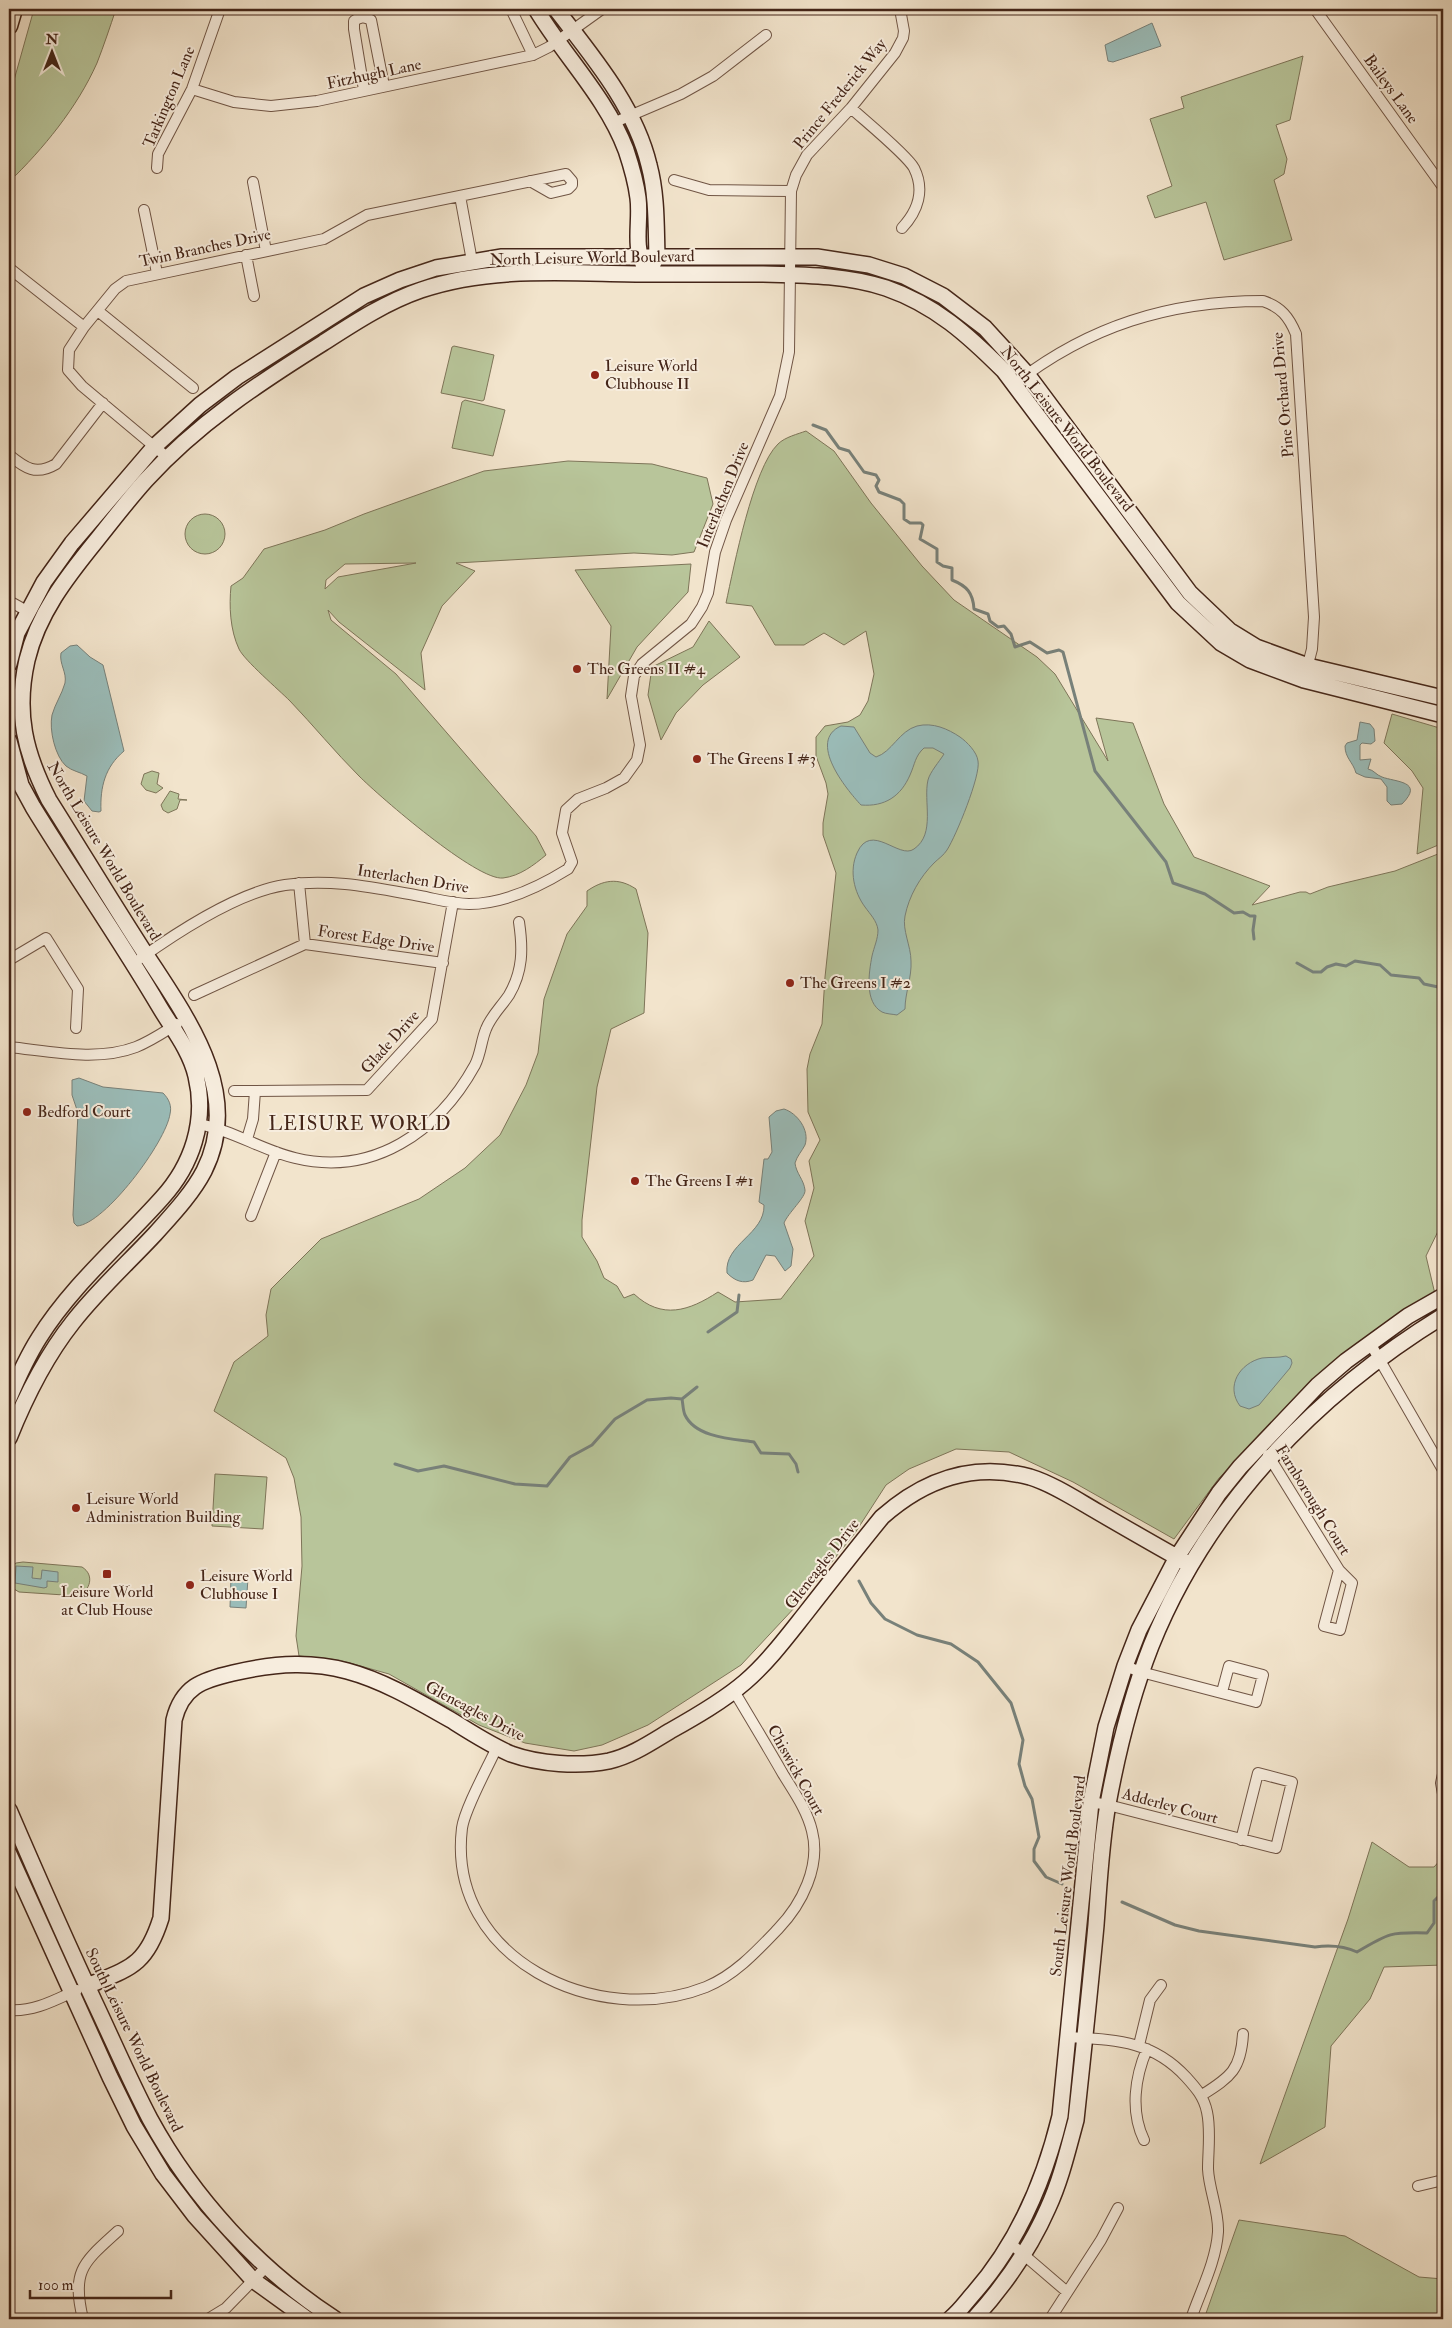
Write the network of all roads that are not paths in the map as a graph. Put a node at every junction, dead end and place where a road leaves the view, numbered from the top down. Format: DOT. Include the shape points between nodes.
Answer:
graph roads {
  1 [pos="14,9"];
  2 [pos="220,9"];
  3 [pos="511,9"];
  4 [pos="536,9"];
  5 [pos="556,9"];
  6 [pos="602,9"];
  7 [pos="900,9"];
  8 [pos="1315,9"];
  9 [pos="9,26"];
  10 [pos="572,30"];
  11 [pos="766,35"];
  12 [pos="558,40"];
  13 [pos="532,55"];
  14 [pos="384,86"];
  15 [pos="192,89"];
  16 [pos="364,90"];
  17 [pos="851,108"];
  18 [pos="631,115"];
  19 [pos="613,123"];
  20 [pos="157,168"];
  21 [pos="674,180"];
  22 [pos="530,181"];
  23 [pos="253,182"];
  24 [pos="1443,187"];
  25 [pos="792,190"];
  26 [pos="460,196"];
  27 [pos="144,210"];
  28 [pos="902,228"];
  29 [pos="266,251"];
  30 [pos="246,256"];
  31 [pos="656,256"];
  32 [pos="639,257"];
  33 [pos="791,257"];
  34 [pos="472,261"];
  35 [pos="9,268"];
  36 [pos="157,273"];
  37 [pos="648,274"];
  38 [pos="791,275"];
  39 [pos="254,296"];
  40 [pos="98,311"];
  41 [pos="84,327"];
  42 [pos="1027,374"];
  43 [pos="1013,385"];
  44 [pos="193,388"];
  45 [pos="103,403"];
  46 [pos="155,446"];
  47 [pos="9,455"];
  48 [pos="168,458"];
  49 [pos="9,601"];
  50 [pos="27,611"];
  51 [pos="9,664"];
  52 [pos="1306,673"];
  53 [pos="1443,698"];
  54 [pos="1443,714"];
  55 [pos="9,741"];
  56 [pos="300,883"];
  57 [pos="453,902"];
  58 [pos="519,922"];
  59 [pos="305,944"];
  60 [pos="140,959"];
  61 [pos="9,960"];
  62 [pos="443,963"];
  63 [pos="194,995"];
  64 [pos="186,1018"];
  65 [pos="172,1027"];
  66 [pos="76,1028"];
  67 [pos="9,1047"];
  68 [pos="234,1091"];
  69 [pos="255,1091"];
  70 [pos="199,1124"];
  71 [pos="216,1127"];
  72 [pos="247,1139"];
  73 [pos="276,1152"];
  74 [pos="251,1216"];
  75 [pos="1443,1296"];
  76 [pos="1443,1316"];
  77 [pos="1370,1343"];
  78 [pos="1379,1358"];
  79 [pos="9,1398"];
  80 [pos="9,1438"];
  81 [pos="1260,1445"];
  82 [pos="1270,1458"];
  83 [pos="1443,1470"];
  84 [pos="1177,1557"];
  85 [pos="1191,1565"];
  86 [pos="1339,1570"];
  87 [pos="1125,1666"];
  88 [pos="1141,1672"];
  89 [pos="734,1691"];
  90 [pos="1222,1692"];
  91 [pos="497,1747"];
  92 [pos="1443,1774"];
  93 [pos="1443,1794"];
  94 [pos="1091,1802"];
  95 [pos="1108,1805"];
  96 [pos="9,1810"];
  97 [pos="1241,1840"];
  98 [pos="26,1850"];
  99 [pos="9,1856"];
  100 [pos="1161,1985"];
  101 [pos="88,1986"];
  102 [pos="72,1993"];
  103 [pos="9,2010"];
  104 [pos="1243,2034"];
  105 [pos="1068,2037"];
  106 [pos="1085,2038"];
  107 [pos="1143,2047"];
  108 [pos="1202,2095"];
  109 [pos="1144,2140"];
  110 [pos="1443,2182"];
  111 [pos="1418,2186"];
  112 [pos="1118,2208"];
  113 [pos="118,2230"];
  114 [pos="1010,2243"];
  115 [pos="1024,2254"];
  116 [pos="267,2266"];
  117 [pos="253,2280"];
  118 [pos="1066,2291"];
  119 [pos="83,2319"];
  120 [pos="208,2319"];
  121 [pos="307,2319"];
  122 [pos="335,2319"];
  123 [pos="950,2319"];
  124 [pos="974,2319"];
  125 [pos="1050,2319"];
  126 [pos="1191,2319"];
  1 -- 9 [label="main road"];
  2 -- 15 [label="street, Tarkington Lane"];
  3 -- 13 [label="street"];
  4 -- 12 [label="street"];
  5 -- 10 [label="street"];
  6 -- 10 [label="street"];
  7 -- 17 [label="street, Prince Frederick Way" via="903,38 895,53"];
  8 -- 24 [label="street, Baileys Lane"];
  10 -- 12 [label="street"];
  10 -- 18 [label="street"];
  11 -- 18 [label="street" via="713,76 681,94"];
  12 -- 13 [label="street, Fitzhugh Lane"];
  12 -- 19 [label="street"];
  13 -- 14 [label="street, Fitzhugh Lane"];
  14 -- 16 [label="street, Fitzhugh Lane"];
  14 -- 16 [label="street" via="370,20 359,17 354,22 354,29"];
  15 -- 16 [label="street, Fitzhugh Lane" via="234,102 271,106 318,101"];
  15 -- 20 [label="street, Tarkington Lane" via="158,154"];
  17 -- 25 [label="street, Prince Frederick Way" via="807,156"];
  17 -- 28 [label="street" via="913,166 919,180 919,201 913,216"];
  18 -- 19 [label="street"];
  18 -- 31 [label="street" via="652,182"];
  19 -- 32 [label="street" via="626,150 638,199"];
  21 -- 25 [label="street" via="709,190"];
  22 -- 26 [label="street, Twin Branches Drive"];
  23 -- 29 [label="street"];
  25 -- 33 [label="street, Prince Frederick Way"];
  26 -- 29 [label="street, Twin Branches Drive" via="367,215 324,239"];
  26 -- 34 [label="street"];
  27 -- 36 [label="street"];
  29 -- 30 [label="street, Twin Branches Drive"];
  30 -- 36 [label="street, Twin Branches Drive"];
  30 -- 39 [label="street"];
  31 -- 32 [label="street, North Leisure World Boulevard"];
  31 -- 33 [label="street, North Leisure World Boulevard"];
  31 -- 37 [label="street"];
  32 -- 34 [label="street, North Leisure World Boulevard" via="502,257"];
  32 -- 37 [label="street"];
  33 -- 38 [label="street, Interlachen Drive"];
  33 -- 42 [label="street, North Leisure World Boulevard" via="817,257 869,265 924,284 952,301 985,328"];
  34 -- 46 [label="street, North Leisure World Boulevard" via="436,268 364,296 237,377"];
  35 -- 41 [label="street"];
  36 -- 40 [label="street, Twin Branches Drive" via="126,281 114,289"];
  37 -- 38 [label="street, North Leisure World Boulevard"];
  37 -- 48 [label="street, North Leisure World Boulevard" via="505,274 421,290 372,312 286,366 210,420"];
  38 -- 43 [label="street, North Leisure World Boulevard" via="859,281 915,300 943,316 975,342 1004,371"];
  38 -- 57 [label="street, Interlachen Drive" via="785,379 726,520 715,552 708,593 691,624 642,664 634,676 631,696 640,745 637,760 624,778 578,799 566,810 562,833 572,862 568,869 506,898 478,903"];
  40 -- 41 [label="street, Twin Branches Drive"];
  40 -- 44 [label="street"];
  41 -- 45 [label="street, Twin Branches Drive" via="69,350 68,370"];
  42 -- 43 [label="street, Pine Orchard Drive"];
  42 -- 52 [label="street, North Leisure World Boulevard" via="1194,598 1230,631"];
  42 -- 52 [label="street, Pine Orchard Drive" via="1084,339 1185,306 1263,301 1286,314 1296,334 1314,617"];
  43 -- 52 [label="street, North Leisure World Boulevard" via="1178,603 1221,643 1242,656 1275,671"];
  45 -- 46 [label="street, Twin Branches Drive"];
  45 -- 47 [label="street" via="56,464 49,468 36,471"];
  46 -- 48 [label="street, Twin Branches Drive"];
  46 -- 50 [label="street, North Leisure World Boulevard" via="72,543"];
  48 -- 60 [label="street, North Leisure World Boulevard" via="145,481 55,594 27,660 23,693 25,738 34,769"];
  49 -- 50 [label="street"];
  50 -- 51 [label="street, North Leisure World Boulevard"];
  52 -- 53 [label="street, North Leisure World Boulevard"];
  52 -- 54 [label="street, North Leisure World Boulevard"];
  55 -- 60 [label="street, North Leisure World Boulevard" via="21,785 33,808"];
  56 -- 57 [label="street, Interlachen Drive" via="354,884"];
  56 -- 59 [label="street, Forest Edge Drive"];
  56 -- 60 [label="street, Interlachen Drive" via="257,892 225,906"];
  57 -- 62 [label="street, Glade Drive"];
  58 -- 73 [label="street" via="522,955 518,976 492,1017 474,1065 440,1115 407,1141 367,1157 324,1163"];
  59 -- 62 [label="street, Forest Edge Drive"];
  59 -- 63 [label="street, Forest Edge Drive"];
  60 -- 64 [label="street, North Leisure World Boulevard"];
  60 -- 65 [label="street, North Leisure World Boulevard"];
  61 -- 66 [label="street" via="46,938 78,990"];
  62 -- 69 [label="street, Glade Drive" via="432,1019 367,1090"];
  64 -- 65 [label="street"];
  64 -- 71 [label="street, North Leisure World Boulevard" via="199,1038 211,1072 216,1097"];
  65 -- 67 [label="street" via="135,1047 109,1054"];
  65 -- 70 [label="street, North Leisure World Boulevard" via="196,1076"];
  68 -- 69 [label="street, Glade Drive"];
  69 -- 72 [label="street"];
  70 -- 71 [label="street"];
  70 -- 79 [label="street, North Leisure World Boulevard" via="180,1175 55,1315 21,1370"];
  71 -- 72 [label="street"];
  71 -- 80 [label="street, North Leisure World Boulevard" via="207,1164 198,1182 72,1323 38,1376"];
  72 -- 73 [label="street"];
  73 -- 74 [label="street"];
  75 -- 77 [label="street, South Leisure World Boulevard"];
  76 -- 78 [label="street, South Leisure World Boulevard"];
  77 -- 78 [label="street"];
  77 -- 81 [label="street, South Leisure World Boulevard" via="1318,1385"];
  78 -- 82 [label="street, South Leisure World Boulevard" via="1330,1397"];
  78 -- 83 [label="street"];
  81 -- 82 [label="street, Farnborough Court"];
  81 -- 84 [label="street, South Leisure World Boulevard" via="1219,1493"];
  82 -- 85 [label="street, South Leisure World Boulevard" via="1231,1506"];
  82 -- 86 [label="street, Farnborough Court"];
  84 -- 85 [label="street, Gleneagles Drive"];
  84 -- 87 [label="street, South Leisure World Boulevard" via="1139,1630"];
  84 -- 89 [label="street, Gleneagles Drive" via="1032,1478 1002,1472 967,1473 938,1480 900,1501 882,1517 771,1657"];
  85 -- 88 [label="street, South Leisure World Boulevard"];
  86 -- 86 [label="street, Farnborough Court" via="1352,1584 1340,1630 1324,1626"];
  87 -- 88 [label="street"];
  87 -- 94 [label="street, South Leisure World Boulevard" via="1106,1727"];
  88 -- 90 [label="street"];
  88 -- 95 [label="street, South Leisure World Boulevard" via="1124,1729"];
  89 -- 91 [label="street, Gleneagles Drive" via="640,1749 608,1761 581,1764 544,1761"];
  89 -- 91 [label="street, Chiswick Court" via="804,1809 812,1832 814,1854 811,1870 802,1898 757,1952 734,1971 707,1986 672,1997 614,2000 576,1991 523,1963 477,1916 463,1869 462,1826"];
  91 -- 101 [label="street, Gleneagles Drive" via="394,1687 339,1668 266,1666 218,1676 198,1684 178,1704 174,1720 161,1918 155,1936 148,1951 137,1962"];
  92 -- 93 [label="street"];
  94 -- 95 [label="street, Adderley Court"];
  94 -- 105 [label="street, South Leisure World Boulevard"];
  95 -- 97 [label="street, Adderley Court"];
  95 -- 106 [label="street, South Leisure World Boulevard"];
  96 -- 98 [label="street, South Leisure World Boulevard"];
  97 -- 97 [label="street, Adderley Court" via="1258,1773 1292,1782 1276,1848"];
  98 -- 99 [label="street"];
  98 -- 101 [label="street, South Leisure World Boulevard"];
  99 -- 102 [label="street"];
  100 -- 107 [label="street" via="1150,2000"];
  101 -- 102 [label="street, Gleneagles Drive"];
  101 -- 116 [label="street, South Leisure World Boulevard" via="150,2119 178,2164 207,2204"];
  102 -- 103 [label="street, Gleneagles Drive" via="39,2007"];
  102 -- 117 [label="street" via="130,2119 163,2174 194,2216"];
  104 -- 108 [label="street" via="1242,2055 1234,2070 1219,2085"];
  105 -- 106 [label="street"];
  105 -- 114 [label="street, South Leisure World Boulevard" via="1060,2116 1050,2158"];
  106 -- 107 [label="street" via="1124,2041"];
  106 -- 115 [label="street, South Leisure World Boulevard" via="1076,2120 1048,2208"];
  107 -- 108 [label="street" via="1178,2068"];
  107 -- 109 [label="street" via="1135,2105"];
  108 -- 126 [label="street" via="1208,2114 1208,2172 1218,2232 1216,2248"];
  110 -- 111 [label="street"];
  112 -- 118 [label="street" via="1101,2240"];
  113 -- 119 [label="street" via="86,2260 80,2277 78,2300"];
  114 -- 115 [label="street"];
  114 -- 123 [label="street, South Leisure World Boulevard" via="984,2281"];
  115 -- 118 [label="street"];
  115 -- 124 [label="street, South Leisure World Boulevard" via="998,2293"];
  116 -- 117 [label="street"];
  116 -- 122 [label="street, South Leisure World Boulevard" via="296,2292"];
  117 -- 120 [label="street" via="226,2308"];
  117 -- 121 [label="street"];
  118 -- 125 [label="street"];
}
